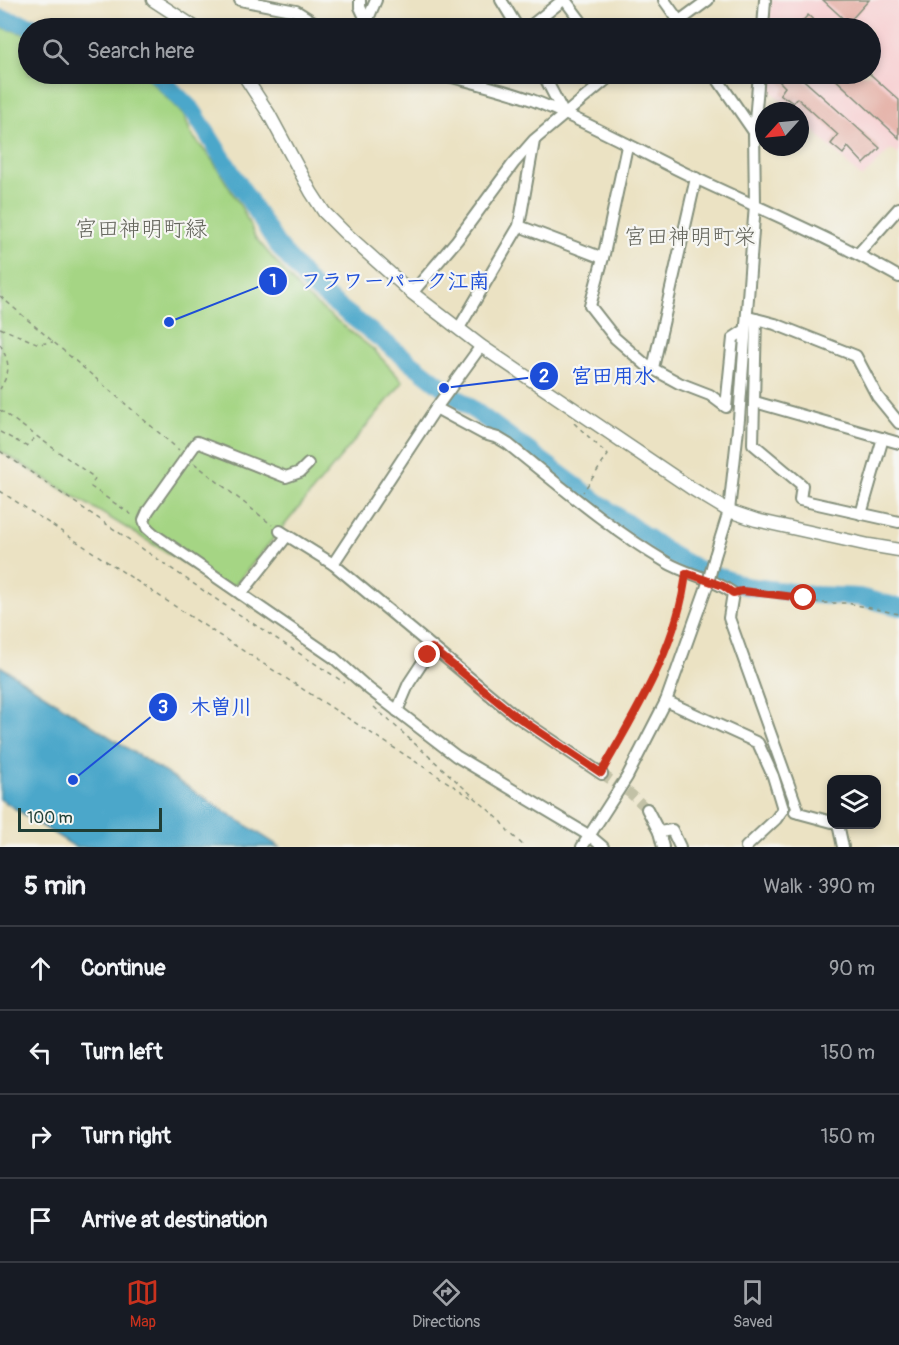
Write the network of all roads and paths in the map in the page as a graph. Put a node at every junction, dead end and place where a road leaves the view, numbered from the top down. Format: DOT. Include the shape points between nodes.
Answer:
graph roads {
  1 [pos="153,0"];
  2 [pos="240,0"];
  3 [pos="360,0"];
  4 [pos="376,0"];
  5 [pos="501,0"];
  6 [pos="564,0"];
  7 [pos="664,0"];
  8 [pos="708,0"];
  9 [pos="765,0"];
  10 [pos="181,18"];
  11 [pos="307,18"];
  12 [pos="363,18"];
  13 [pos="368,18"];
  14 [pos="512,18"];
  15 [pos="541,18"];
  16 [pos="578,18"];
  17 [pos="674,18"];
  18 [pos="687,18"];
  19 [pos="764,18"];
  20 [pos="250,84"];
  21 [pos="477,84"];
  22 [pos="548,84"];
  23 [pos="601,84"];
  24 [pos="721,84"];
  25 [pos="758,84"];
  26 [pos="564,114"];
  27 [pos="754,132"];
  28 [pos="534,140"];
  29 [pos="627,146"];
  30 [pos="696,178"];
  31 [pos="754,204"];
  32 [pos="899,208"];
  33 [pos="519,226"];
  34 [pos="858,254"];
  35 [pos="603,258"];
  36 [pos="899,278"];
  37 [pos="412,293"];
  38 [pos="0,296"];
  39 [pos="751,318"];
  40 [pos="0,328"];
  41 [pos="459,328"];
  42 [pos="745,330"];
  43 [pos="54,342"];
  44 [pos="0,344"];
  45 [pos="481,345"];
  46 [pos="653,368"];
  47 [pos="0,389"];
  48 [pos="755,402"];
  49 [pos="436,408"];
  50 [pos="0,410"];
  51 [pos="569,419"];
  52 [pos="899,423"];
  53 [pos="0,432"];
  54 [pos="37,437"];
  55 [pos="883,438"];
  56 [pos="899,443"];
  57 [pos="0,451"];
  58 [pos="187,456"];
  59 [pos="308,464"];
  60 [pos="0,491"];
  61 [pos="580,496"];
  62 [pos="729,511"];
  63 [pos="861,514"];
  64 [pos="144,520"];
  65 [pos="899,522"];
  66 [pos="284,534"];
  67 [pos="899,550"];
  68 [pos="333,564"];
  69 [pos="686,573"];
  70 [pos="733,593"];
  71 [pos="241,594"];
  72 [pos="899,614"];
  73 [pos="432,648"];
  74 [pos="345,682"];
  75 [pos="666,700"];
  76 [pos="369,702"];
  77 [pos="397,711"];
  78 [pos="601,774"];
  79 [pos="477,801"];
  80 [pos="648,809"];
  81 [pos="783,809"];
  82 [pos="799,813"];
  83 [pos="827,821"];
  84 [pos="839,829"];
  85 [pos="659,832"];
  86 [pos="590,836"];
  87 [pos="525,847"];
  88 [pos="582,847"];
  89 [pos="603,847"];
  90 [pos="663,847"];
  91 [pos="680,847"];
  92 [pos="746,847"];
  93 [pos="843,847"];
  1 -- 10 [label="main road"];
  2 -- 11 [label="street" via="296,11"];
  3 -- 12 [label="street"];
  4 -- 13 [label="street"];
  5 -- 14 [label="street"];
  6 -- 15 [label="street"];
  6 -- 16 [label="street"];
  7 -- 17 [label="street"];
  8 -- 18 [label="street"];
  9 -- 19 [label="street"];
  20 -- 37 [label="main road" via="324,212"];
  21 -- 26 [label="street"];
  22 -- 26 [label="street"];
  23 -- 26 [label="street"];
  24 -- 27 [label="street"];
  25 -- 27 [label="street"];
  26 -- 28 [label="street"];
  26 -- 29 [label="street"];
  27 -- 31 [label="street"];
  28 -- 33 [label="street"];
  28 -- 37 [label="street"];
  29 -- 30 [label="street"];
  29 -- 35 [label="street"];
  30 -- 31 [label="street"];
  30 -- 46 [label="street"];
  31 -- 34 [label="street"];
  31 -- 39 [label="street"];
  32 -- 34 [label="street"];
  33 -- 35 [label="street"];
  33 -- 41 [label="street"];
  34 -- 36 [label="street"];
  35 -- 46 [label="street" via="590,306 615,338"];
  37 -- 41 [label="main road"];
  38 -- 43 [label="path"];
  39 -- 42 [label="street"];
  39 -- 48 [label="street"];
  39 -- 52 [label="street" via="856,356 877,396"];
  40 -- 43 [label="path" via="39,344"];
  41 -- 45 [label="main road"];
  42 -- 46 [label="street" via="733,338 726,407 710,395"];
  42 -- 62 [label="street"];
  43 -- 58 [label="path"];
  44 -- 47 [label="path" via="9,362"];
  45 -- 49 [label="street"];
  45 -- 62 [label="main road"];
  48 -- 55 [label="street"];
  48 -- 63 [label="street" via="753,444 802,485 800,500"];
  49 -- 68 [label="street"];
  49 -- 69 [label="street" via="508,444 577,500"];
  50 -- 54 [label="path"];
  51 -- 61 [label="path" via="608,456"];
  53 -- 54 [label="path" via="26,446"];
  54 -- 64 [label="path" via="95,478 91,487"];
  55 -- 56 [label="street"];
  55 -- 63 [label="street"];
  57 -- 74 [label="path" via="223,604"];
  58 -- 59 [label="street" via="197,442 286,477"];
  58 -- 64 [label="street"];
  58 -- 66 [label="path"];
  60 -- 79 [label="path"];
  62 -- 67 [label="main road"];
  62 -- 75 [label="street, bridge"];
  63 -- 65 [label="street"];
  64 -- 71 [label="street" via="155,535"];
  66 -- 68 [label="street"];
  66 -- 71 [label="street"];
  68 -- 73 [label="street"];
  69 -- 70 [label="street"];
  69 -- 78 [label="path" via="683,600 668,644"];
  70 -- 72 [label="path" via="847,603"];
  70 -- 82 [label="street" via="729,618"];
  71 -- 77 [label="street" via="334,658"];
  73 -- 77 [label="street" via="409,683"];
  73 -- 78 [label="street" via="513,714"];
  75 -- 81 [label="street" via="758,743"];
  75 -- 86 [label="street" via="627,777"];
  76 -- 79 [label="path"];
  77 -- 86 [label="street" via="456,756"];
  79 -- 87 [label="path"];
  80 -- 85 [label="street"];
  81 -- 82 [label="street"];
  81 -- 92 [label="street"];
  82 -- 83 [label="street"];
  84 -- 93 [label="street"];
  85 -- 90 [label="street"];
  85 -- 91 [label="street" via="672,830"];
  86 -- 88 [label="street"];
  86 -- 89 [label="street"];
}
